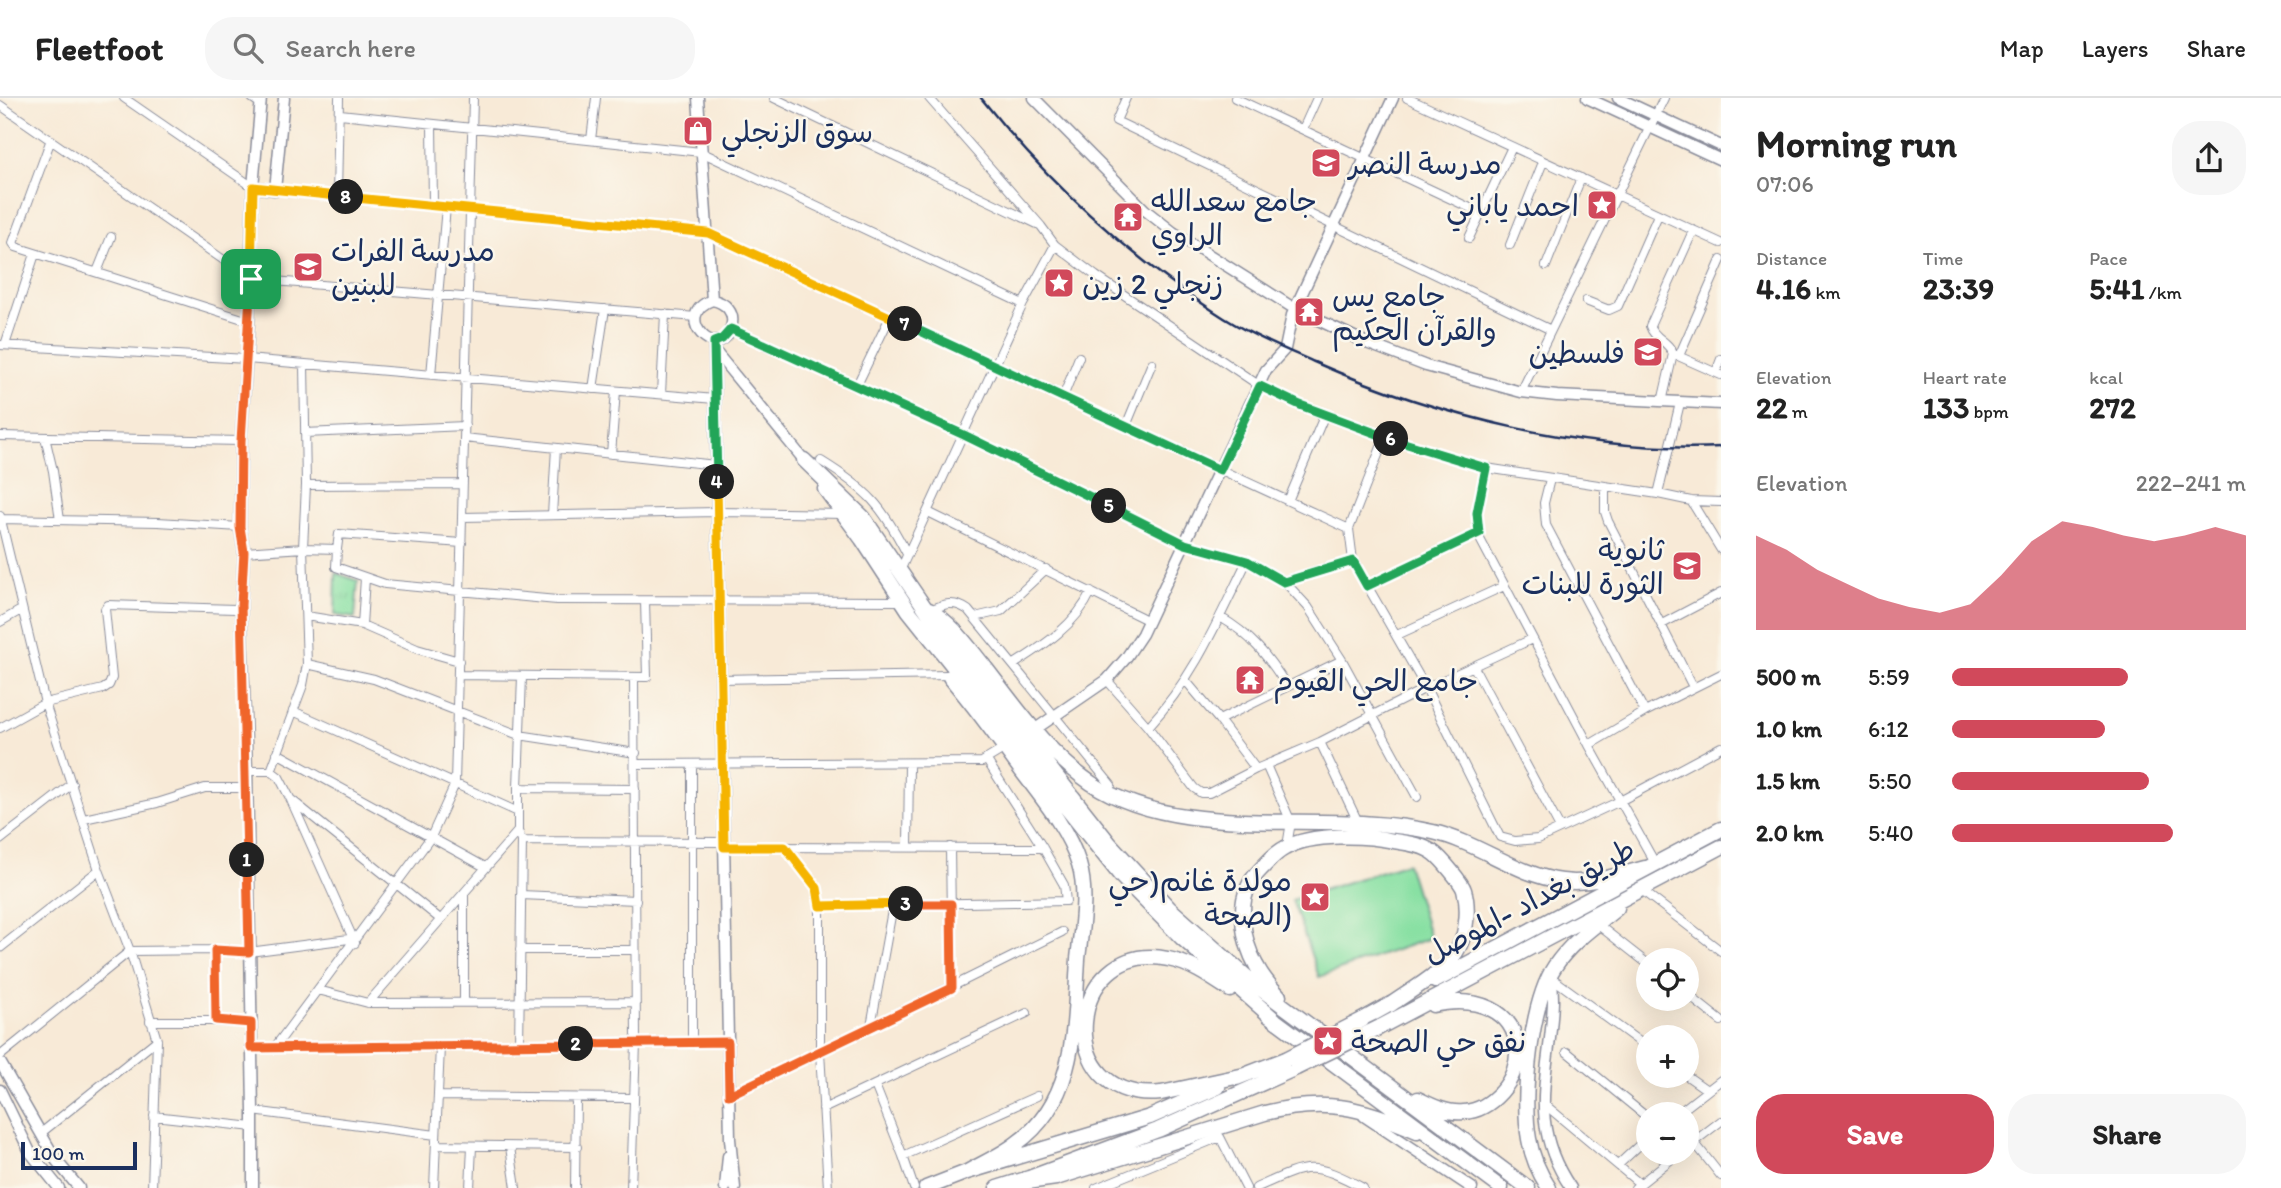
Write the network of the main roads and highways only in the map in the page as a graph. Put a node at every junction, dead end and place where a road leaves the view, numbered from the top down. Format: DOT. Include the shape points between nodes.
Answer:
graph roads {
  1 [pos="915,606"];
  2 [pos="1026,747"];
  3 [pos="1721,829"];
  4 [pos="1721,847"];
  5 [pos="1650,866"];
  6 [pos="1639,888"];
  7 [pos="1390,1005"];
  8 [pos="1414,1010"];
  9 [pos="1275,1020"];
  10 [pos="1310,1026"];
  11 [pos="1291,1064"];
  12 [pos="1245,1075"];
  13 [pos="1380,1078"];
  14 [pos="1437,1141"];
  15 [pos="967,1172"];
  16 [pos="1013,1184"];
  17 [pos="926,1188"];
  18 [pos="997,1188"];
  19 [pos="1501,1188"];
  20 [pos="1528,1188"];
  21 [pos="1549,1188"];
  1 -- 1 [label="highway" via="844,514 804,460 863,517"];
  1 -- 2 [label="highway"];
  1 -- 2 [label="highway" via="926,647 949,675"];
  2 -- 5 [label="highway" via="1132,803 1207,818 1358,822 1442,835 1532,873 1563,881"];
  2 -- 9 [label="highway" via="1081,829 1138,895"];
  2 -- 10 [label="highway" via="1162,901 1243,975"];
  2 -- 15 [label="highway" via="1082,878 1073,1039 1063,1083 1038,1124 1018,1143"];
  3 -- 5 [label="highway, طريق بغداد -الموصل"];
  4 -- 6 [label="highway"];
  5 -- 7 [label="highway, طريق بغداد -الموصل"];
  6 -- 8 [label="highway"];
  6 -- 21 [label="highway" via="1571,945 1552,975 1537,1018 1527,1123 1534,1157"];
  7 -- 10 [label="highway" via="1448,963 1459,947 1467,912 1464,888 1434,852 1415,845 1360,836 1304,839 1277,852 1255,875 1243,901 1242,926 1257,968"];
  7 -- 11 [label="highway, طريق بغداد -الموصل, bridge"];
  8 -- 11 [label="highway, bridge"];
  8 -- 13 [label="highway" via="1453,1002 1479,1005 1500,1014 1517,1041 1513,1076 1496,1097 1463,1112 1432,1106"];
  9 -- 12 [label="highway" via="1213,979 1168,958 1126,962 1109,972 1091,995 1083,1036 1093,1063 1112,1083 1149,1094"];
  9 -- 14 [label="highway"];
  10 -- 13 [label="highway"];
  11 -- 12 [label="highway"];
  11 -- 16 [label="highway" via="1158,1130"];
  12 -- 15 [label="highway" via="1150,1117"];
  13 -- 20 [label="highway"];
  14 -- 16 [label="highway" via="1382,1117 1316,1104 1282,1109 1056,1178"];
  14 -- 19 [label="highway"];
  15 -- 17 [label="highway"];
  16 -- 18 [label="highway"];
}
